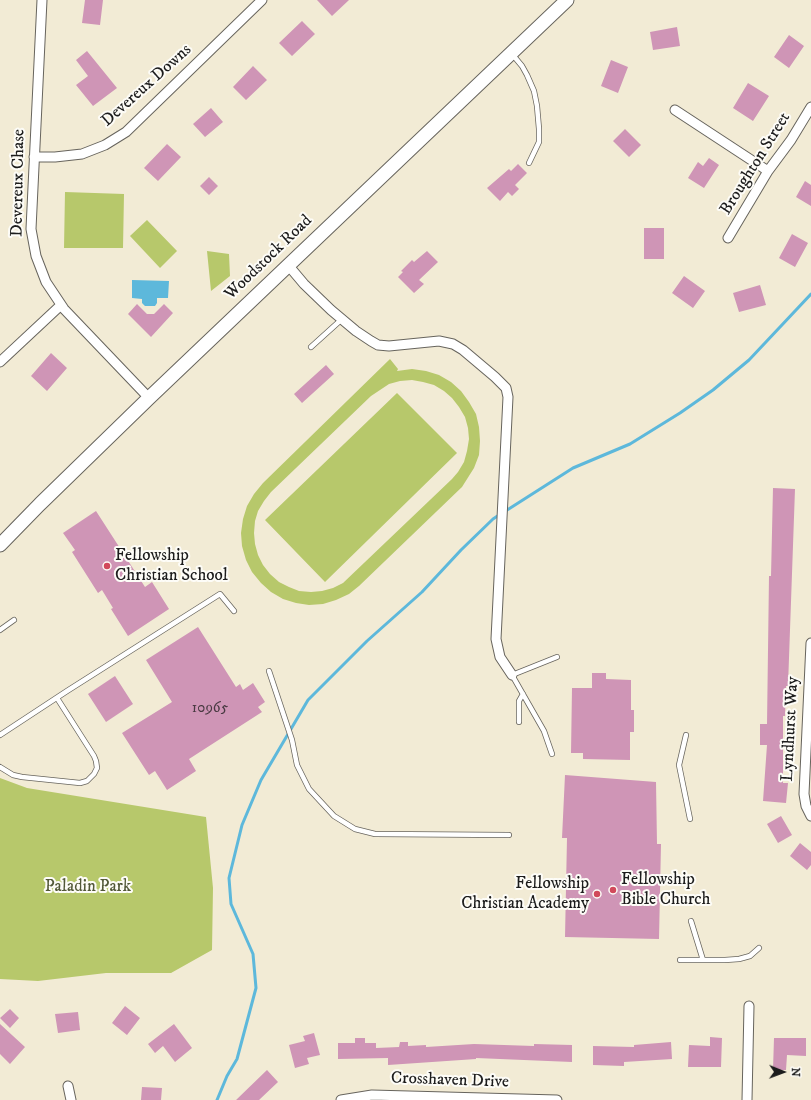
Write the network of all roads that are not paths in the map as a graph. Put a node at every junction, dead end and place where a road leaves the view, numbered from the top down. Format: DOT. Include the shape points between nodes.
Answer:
graph roads {
  1 [pos="42,0"];
  2 [pos="262,0"];
  3 [pos="567,0"];
  4 [pos="511,53"];
  5 [pos="811,107"];
  6 [pos="675,110"];
  7 [pos="34,157"];
  8 [pos="529,163"];
  9 [pos="768,171"];
  10 [pos="728,238"];
  11 [pos="288,265"];
  12 [pos="60,305"];
  13 [pos="342,319"];
  14 [pos="311,347"];
  15 [pos="0,362"];
  16 [pos="149,398"];
  17 [pos="0,545"];
  18 [pos="234,611"];
  19 [pos="14,620"];
  20 [pos="0,630"];
  21 [pos="811,643"];
  22 [pos="557,657"];
  23 [pos="269,671"];
  24 [pos="512,675"];
  25 [pos="524,694"];
  26 [pos="57,698"];
  27 [pos="810,709"];
  28 [pos="519,722"];
  29 [pos="0,735"];
  30 [pos="686,735"];
  31 [pos="552,754"];
  32 [pos="0,768"];
  33 [pos="811,816"];
  34 [pos="690,819"];
  35 [pos="509,835"];
  36 [pos="691,921"];
  37 [pos="759,948"];
  38 [pos="680,960"];
  39 [pos="703,960"];
  40 [pos="749,1006"];
  41 [pos="68,1086"];
  42 [pos="450,1098"];
  43 [pos="71,1100"];
  44 [pos="341,1100"];
  45 [pos="557,1100"];
  46 [pos="747,1100"];
  1 -- 7 [label="street, Devereux Chase"];
  2 -- 7 [label="street, Devereux Downs" via="126,132 106,145 82,154"];
  3 -- 4 [label="street, Woodstock Road"];
  4 -- 8 [label="lane" via="527,75 538,106 539,142"];
  4 -- 11 [label="street, Woodstock Road"];
  5 -- 9 [label="street, Broughton Street"];
  6 -- 9 [label="street"];
  7 -- 12 [label="street, Devereux Chase" via="32,236 46,282"];
  9 -- 10 [label="street, Broughton Street"];
  11 -- 13 [label="street" via="304,284"];
  11 -- 16 [label="street, Woodstock Road"];
  12 -- 15 [label="street"];
  12 -- 16 [label="street, Devereux Chase"];
  13 -- 14 [label="lane"];
  13 -- 24 [label="street" via="378,345 439,341 453,344 506,388 508,397 496,639 500,657"];
  16 -- 17 [label="street, Woodstock Road"];
  18 -- 26 [label="lane" via="220,594"];
  19 -- 20 [label="lane"];
  21 -- 27 [label="street, Lyndhurst Way"];
  22 -- 24 [label="lane"];
  23 -- 35 [label="lane" via="292,740 297,765 309,789 334,816 355,829 375,834"];
  24 -- 25 [label="lane"];
  25 -- 28 [label="lane" via="519,701"];
  25 -- 31 [label="lane" via="544,731"];
  26 -- 29 [label="lane"];
  26 -- 32 [label="lane" via="94,756 97,768 94,774 87,781 80,783 22,777"];
  27 -- 33 [label="street, Lyndhurst Way" via="804,794"];
  30 -- 34 [label="lane" via="679,765"];
  36 -- 39 [label="lane"];
  37 -- 39 [label="lane" via="750,956 739,959"];
  38 -- 39 [label="lane"];
  40 -- 46 [label="street"];
  41 -- 43 [label="street"];
  42 -- 44 [label="street, Crosshaven Drive" via="372,1095"];
  42 -- 45 [label="street, Crosshaven Drive"];
}
